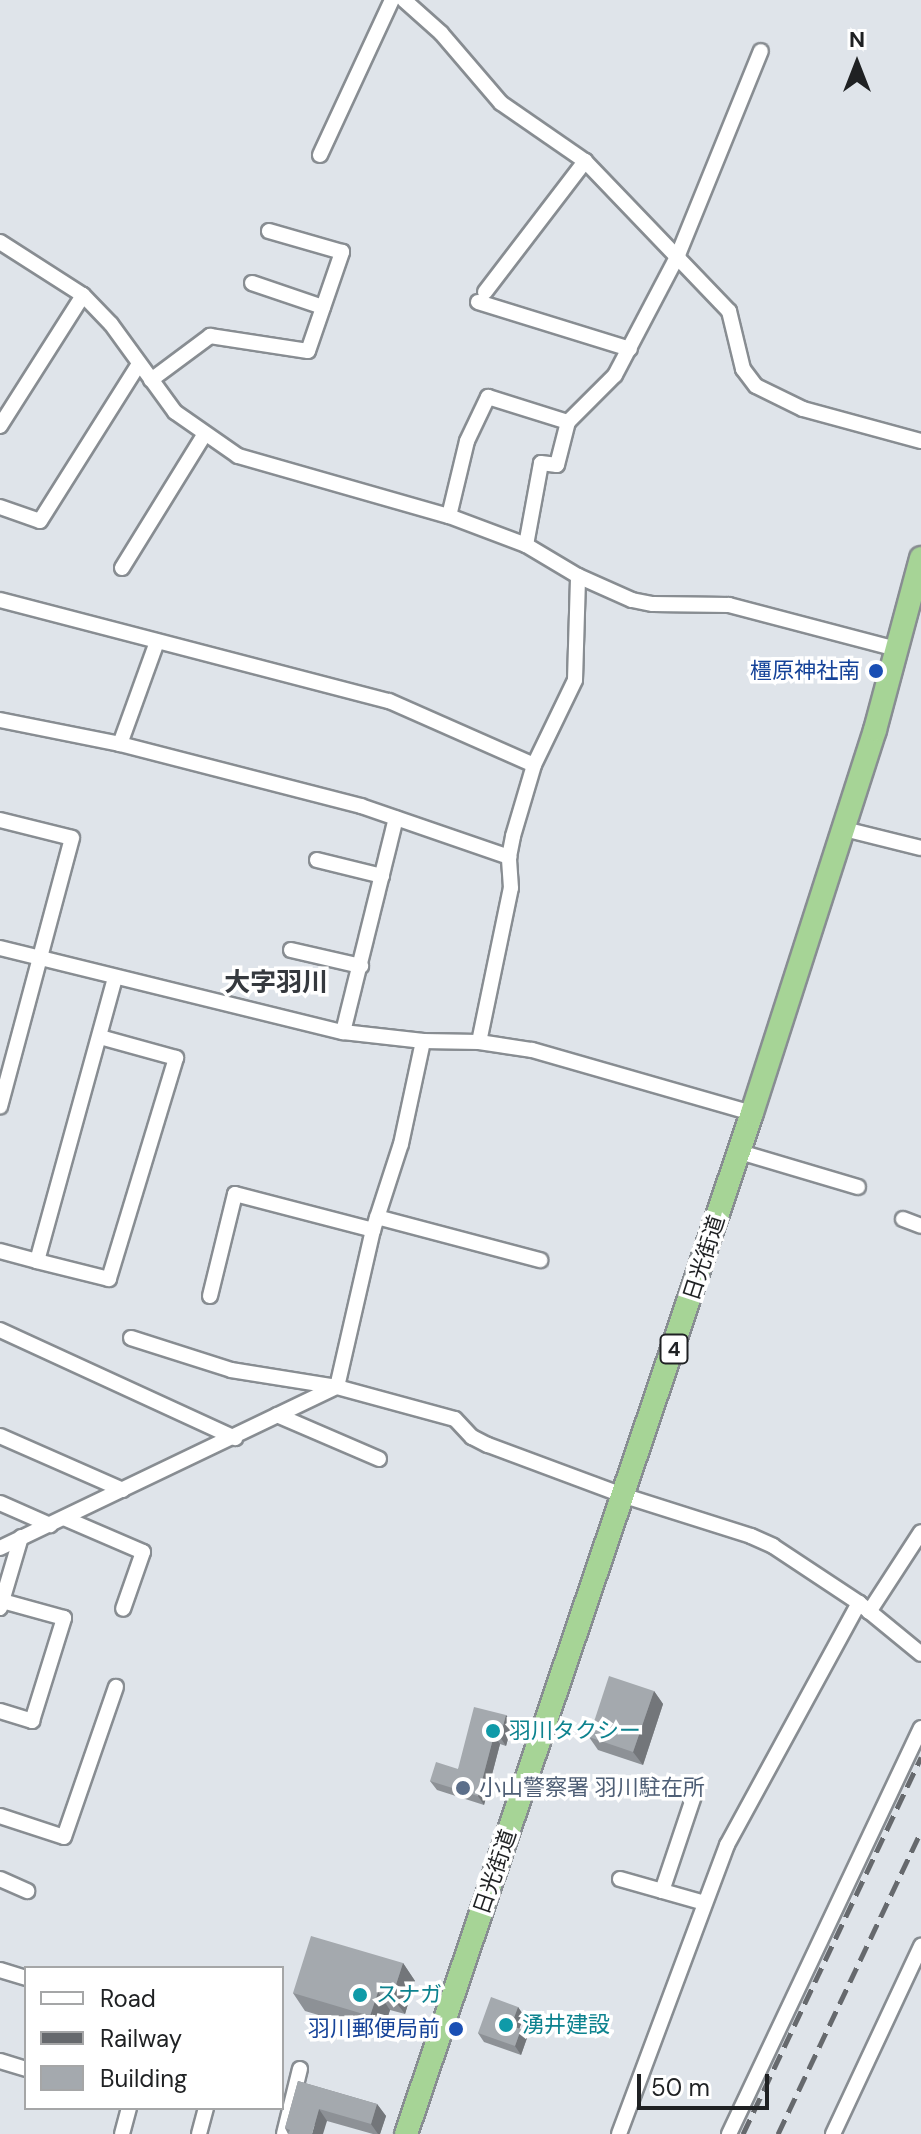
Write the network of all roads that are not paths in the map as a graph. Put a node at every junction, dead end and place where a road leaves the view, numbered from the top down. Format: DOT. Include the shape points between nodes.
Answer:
graph roads {
  1 [pos="392,0"];
  2 [pos="404,0"];
  3 [pos="761,51"];
  4 [pos="320,155"];
  5 [pos="585,161"];
  6 [pos="269,231"];
  7 [pos="0,242"];
  8 [pos="678,255"];
  9 [pos="252,283"];
  10 [pos="83,295"];
  11 [pos="323,307"];
  12 [pos="630,349"];
  13 [pos="139,364"];
  14 [pos="151,380"];
  15 [pos="568,422"];
  16 [pos="0,426"];
  17 [pos="204,435"];
  18 [pos="921,441"];
  19 [pos="0,507"];
  20 [pos="449,516"];
  21 [pos="526,545"];
  22 [pos="920,567"];
  23 [pos="122,568"];
  24 [pos="578,576"];
  25 [pos="0,600"];
  26 [pos="157,642"];
  27 [pos="897,649"];
  28 [pos="0,720"];
  29 [pos="120,744"];
  30 [pos="534,765"];
  31 [pos="396,818"];
  32 [pos="0,820"];
  33 [pos="844,829"];
  34 [pos="921,848"];
  35 [pos="509,857"];
  36 [pos="317,860"];
  37 [pos="382,876"];
  38 [pos="0,948"];
  39 [pos="291,950"];
  40 [pos="43,959"];
  41 [pos="361,966"];
  42 [pos="115,978"];
  43 [pos="343,1032"];
  44 [pos="100,1037"];
  45 [pos="423,1041"];
  46 [pos="479,1042"];
  47 [pos="0,1107"];
  48 [pos="752,1113"];
  49 [pos="740,1152"];
  50 [pos="858,1187"];
  51 [pos="903,1219"];
  52 [pos="375,1224"];
  53 [pos="921,1226"];
  54 [pos="0,1251"];
  55 [pos="540,1260"];
  56 [pos="37,1261"];
  57 [pos="210,1296"];
  58 [pos="0,1330"];
  59 [pos="131,1338"];
  60 [pos="337,1387"];
  61 [pos="277,1415"];
  62 [pos="0,1436"];
  63 [pos="235,1438"];
  64 [pos="379,1459"];
  65 [pos="123,1490"];
  66 [pos="625,1496"];
  67 [pos="0,1503"];
  68 [pos="64,1518"];
  69 [pos="50,1525"];
  70 [pos="921,1532"];
  71 [pos="21,1537"];
  72 [pos="0,1548"];
  73 [pos="1,1604"];
  74 [pos="864,1608"];
  75 [pos="123,1609"];
  76 [pos="921,1654"];
  77 [pos="116,1687"];
  78 [pos="0,1711"];
  79 [pos="921,1728"];
  80 [pos="696,1790"];
  81 [pos="0,1816"];
  82 [pos="0,1879"];
  83 [pos="620,1879"];
  84 [pos="27,1891"];
  85 [pos="662,1891"];
  86 [pos="705,1903"];
  87 [pos="921,1946"];
  88 [pos="0,1970"];
  89 [pos="24,1977"];
  90 [pos="0,2061"];
  91 [pos="24,2068"];
  92 [pos="300,2069"];
  93 [pos="128,2110"];
  94 [pos="205,2110"];
  95 [pos="122,2134"];
  96 [pos="199,2134"];
  97 [pos="284,2134"];
  98 [pos="406,2134"];
  99 [pos="619,2134"];
  100 [pos="729,2134"];
  101 [pos="833,2134"];
  1 -- 4 [label="street"];
  2 -- 5 [label="street" via="441,33 501,103"];
  3 -- 8 [label="street"];
  5 -- 8 [label="street"];
  5 -- 12 [label="street" via="481,297"];
  6 -- 11 [label="street" via="342,252"];
  7 -- 10 [label="street"];
  8 -- 12 [label="street"];
  8 -- 18 [label="street" via="729,311 743,369 756,386 803,409"];
  9 -- 11 [label="street"];
  10 -- 13 [label="street"];
  10 -- 16 [label="street"];
  11 -- 14 [label="street" via="308,351 210,336"];
  12 -- 15 [label="street" via="615,375"];
  13 -- 14 [label="street"];
  13 -- 19 [label="street" via="40,521"];
  14 -- 17 [label="street" via="175,412"];
  15 -- 20 [label="street" via="488,397 467,441"];
  15 -- 21 [label="street" via="557,465 541,463"];
  17 -- 20 [label="street" via="238,456 274,468"];
  17 -- 23 [label="street"];
  20 -- 21 [label="street"];
  21 -- 24 [label="street"];
  22 -- 27 [label="highway, 日光街道 / 4"];
  24 -- 27 [label="street" via="632,600 729,605"];
  24 -- 30 [label="street" via="575,680"];
  25 -- 26 [label="street"];
  26 -- 29 [label="street"];
  26 -- 30 [label="street" via="389,701"];
  27 -- 33 [label="highway, 日光街道 / 4"];
  28 -- 29 [label="street"];
  29 -- 31 [label="street"];
  30 -- 35 [label="street"];
  31 -- 35 [label="street"];
  31 -- 37 [label="street"];
  32 -- 40 [label="street" via="72,838"];
  33 -- 34 [label="street"];
  33 -- 48 [label="highway, 日光街道 / 4"];
  35 -- 46 [label="street" via="511,888"];
  36 -- 37 [label="street"];
  37 -- 41 [label="street"];
  38 -- 40 [label="street"];
  39 -- 41 [label="street"];
  40 -- 42 [label="street"];
  40 -- 47 [label="street"];
  41 -- 43 [label="street"];
  42 -- 43 [label="street"];
  42 -- 44 [label="street"];
  43 -- 45 [label="street"];
  44 -- 56 [label="street"];
  44 -- 56 [label="street" via="176,1058 109,1279"];
  45 -- 46 [label="street"];
  45 -- 52 [label="street" via="401,1144"];
  46 -- 48 [label="street" via="532,1050"];
  48 -- 49 [label="highway, 日光街道 / 4"];
  49 -- 50 [label="street"];
  49 -- 66 [label="highway, 日光街道 / 4"];
  51 -- 53 [label="street"];
  52 -- 55 [label="street"];
  52 -- 57 [label="street" via="235,1194"];
  52 -- 60 [label="street"];
  54 -- 56 [label="street"];
  58 -- 63 [label="street"];
  59 -- 60 [label="street" via="231,1370"];
  60 -- 61 [label="street"];
  60 -- 66 [label="street" via="455,1419 488,1445"];
  61 -- 63 [label="street"];
  61 -- 64 [label="street"];
  62 -- 65 [label="street"];
  63 -- 65 [label="street"];
  65 -- 68 [label="street"];
  66 -- 74 [label="street" via="773,1546"];
  66 -- 98 [label="highway, 日光街道 / 4"];
  67 -- 69 [label="street"];
  68 -- 69 [label="street"];
  68 -- 75 [label="street" via="143,1552"];
  69 -- 71 [label="street"];
  70 -- 74 [label="street"];
  71 -- 72 [label="street"];
  71 -- 73 [label="street"];
  73 -- 78 [label="street" via="64,1618 32,1721"];
  74 -- 76 [label="street"];
  74 -- 86 [label="street" via="727,1845"];
  77 -- 81 [label="street" via="64,1837"];
  79 -- 100 [label="street"];
  80 -- 85 [label="street"];
  82 -- 84 [label="street"];
  83 -- 85 [label="street"];
  85 -- 86 [label="street"];
  86 -- 99 [label="street"];
  87 -- 101 [label="street"];
  88 -- 89 [label="street"];
  90 -- 91 [label="street"];
  92 -- 97 [label="street"];
  93 -- 95 [label="street"];
  94 -- 96 [label="street"];
}
